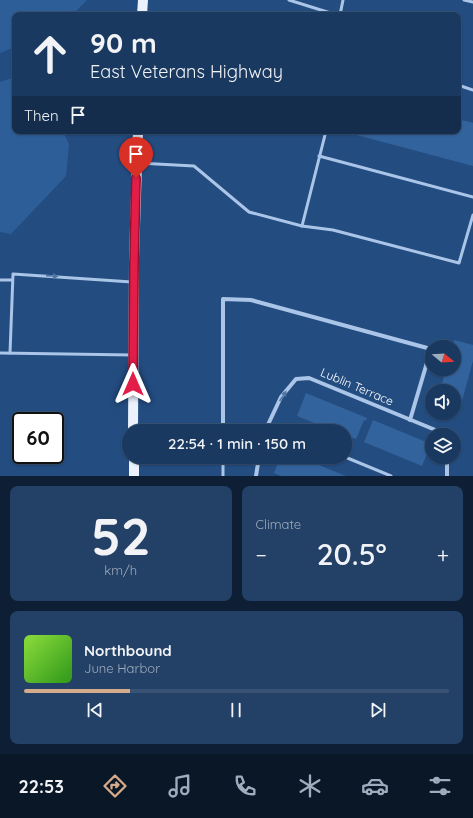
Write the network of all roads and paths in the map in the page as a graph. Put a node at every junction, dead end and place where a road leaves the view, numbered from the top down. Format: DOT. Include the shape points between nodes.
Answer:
graph roads {
  1 [pos="143,0"];
  2 [pos="289,0"];
  3 [pos="343,0"];
  4 [pos="464,0"];
  5 [pos="473,2"];
  6 [pos="142,12"];
  7 [pos="328,12"];
  8 [pos="339,12"];
  9 [pos="461,86"];
  10 [pos="473,90"];
  11 [pos="138,134"];
  12 [pos="325,134"];
  13 [pos="319,156"];
  14 [pos="137,163"];
  15 [pos="473,197"];
  16 [pos="473,215"];
  17 [pos="302,226"];
  18 [pos="0,280"];
  19 [pos="12,280"];
  20 [pos="134,282"];
  21 [pos="0,353"];
  22 [pos="10,353"];
  23 [pos="134,355"];
  24 [pos="410,420"];
  25 [pos="133,424"];
  26 [pos="224,424"];
  27 [pos="268,424"];
  28 [pos="430,428"];
  29 [pos="352,460"];
  30 [pos="134,464"];
  31 [pos="223,464"];
  32 [pos="258,464"];
  33 [pos="447,464"];
  34 [pos="134,476"];
  35 [pos="223,476"];
  36 [pos="256,476"];
  37 [pos="391,476"];
  38 [pos="447,476"];
  1 -- 6 [label="main road"];
  2 -- 7 [label="lane"];
  3 -- 8 [label="lane"];
  4 -- 5 [label="lane"];
  9 -- 10 [label="lane"];
  11 -- 14 [label="main road"];
  12 -- 13 [label="lane"];
  13 -- 15 [label="lane"];
  13 -- 17 [label="lane"];
  14 -- 17 [label="lane" via="194,166 249,212"];
  14 -- 20 [label="main road"];
  16 -- 17 [label="lane" via="459,263 333,230"];
  18 -- 19 [label="lane"];
  19 -- 20 [label="lane, one-way" via="13,274"];
  19 -- 22 [label="lane"];
  20 -- 23 [label="main road"];
  21 -- 22 [label="lane"];
  22 -- 23 [label="lane"];
  23 -- 25 [label="main road"];
  24 -- 26 [label="street" via="431,349 251,300 223,299"];
  27 -- 24 [label="street, Lublin Terrace, one-way" via="281,397 296,379 309,378"];
  24 -- 28 [label="street, Lublin Terrace"];
  29 -- 37 [label="lane"];
  30 -- 34 [label="main road"];
  31 -- 35 [label="lane"];
  32 -- 36 [label="street"];
  33 -- 38 [label="street"];
}
